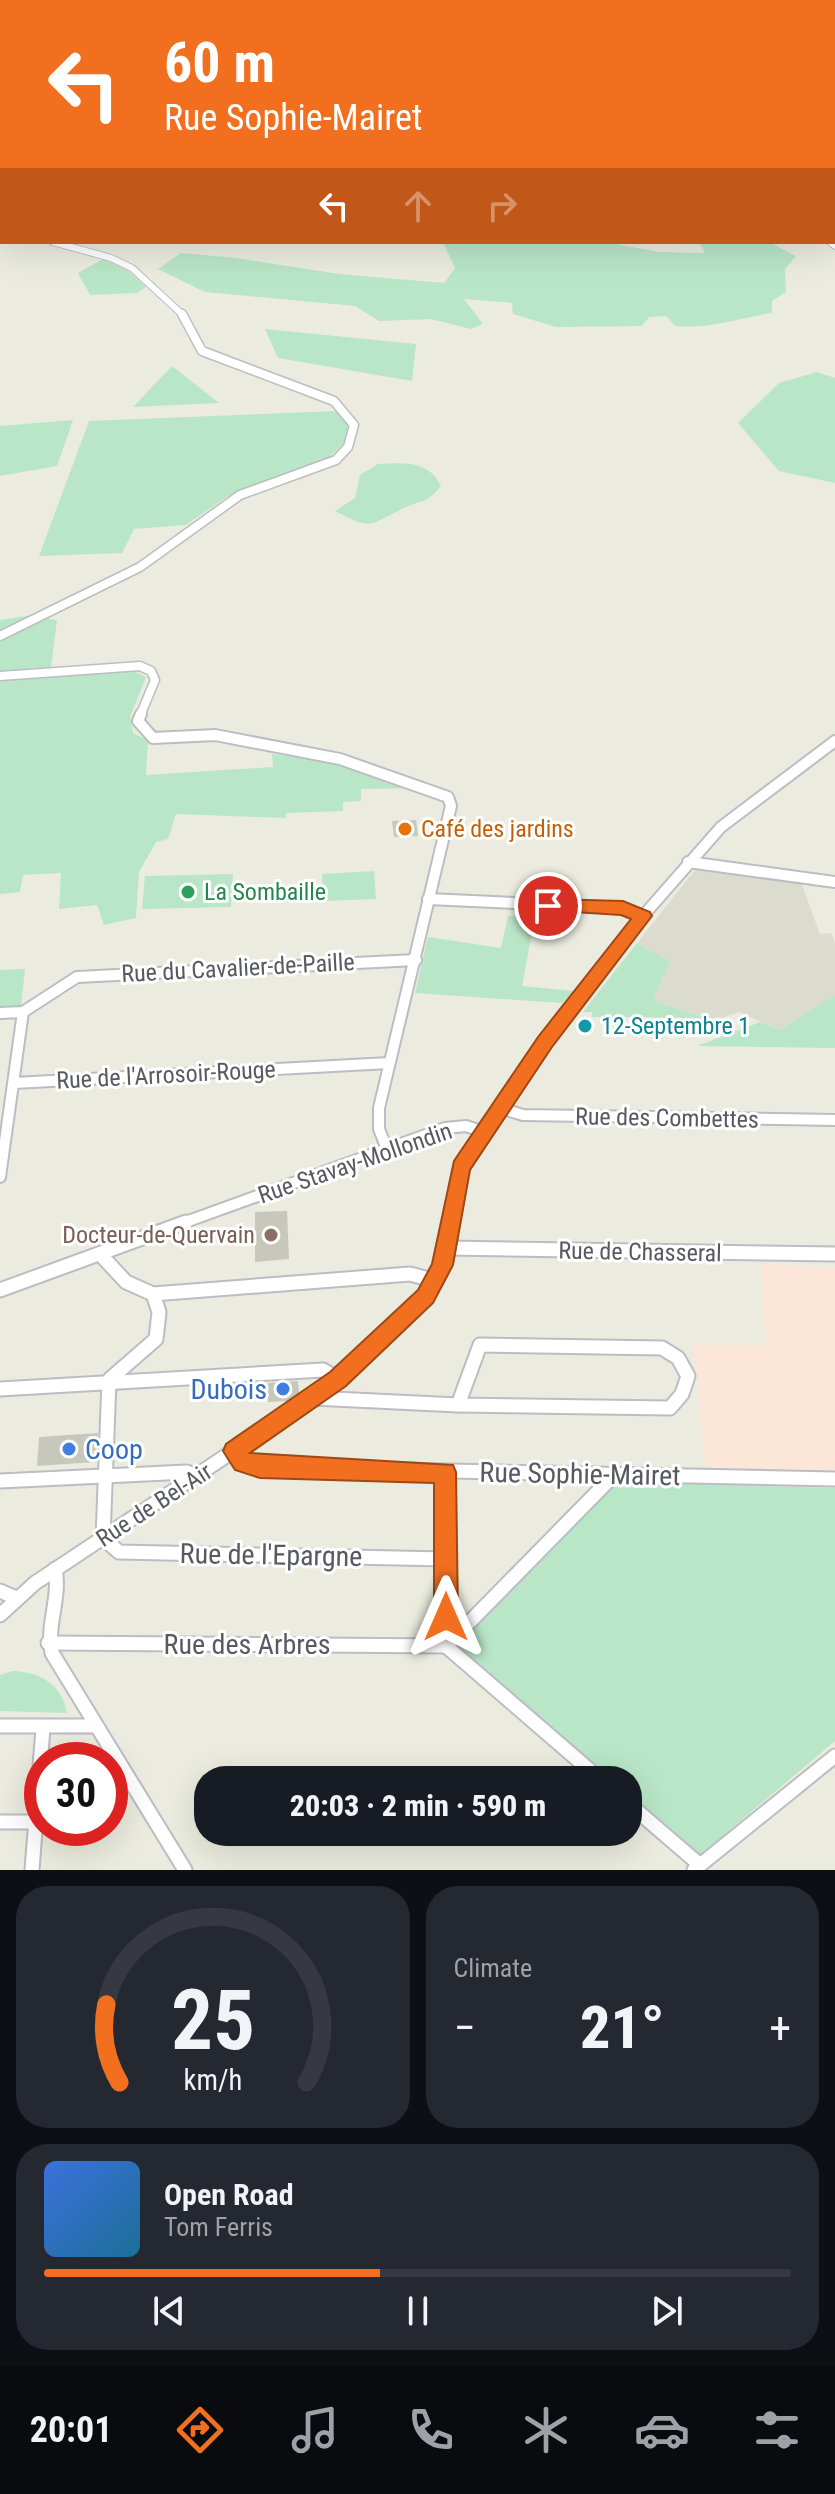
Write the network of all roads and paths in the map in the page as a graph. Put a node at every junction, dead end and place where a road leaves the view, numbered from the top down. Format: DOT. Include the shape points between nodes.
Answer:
graph roads {
  1 [pos="60,244"];
  2 [pos="0,636"];
  3 [pos="0,676"];
  4 [pos="835,741"];
  5 [pos="688,862"];
  6 [pos="835,882"];
  7 [pos="428,899"];
  8 [pos="643,916"];
  9 [pos="416,960"];
  10 [pos="23,1012"];
  11 [pos="0,1013"];
  12 [pos="389,1063"];
  13 [pos="14,1083"];
  14 [pos="500,1108"];
  15 [pos="835,1120"];
  16 [pos="484,1132"];
  17 [pos="3,1137"];
  18 [pos="387,1149"];
  19 [pos="0,1177"];
  20 [pos="445,1248"];
  21 [pos="100,1254"];
  22 [pos="835,1254"];
  23 [pos="436,1281"];
  24 [pos="0,1290"];
  25 [pos="153,1294"];
  26 [pos="338,1379"];
  27 [pos="109,1381"];
  28 [pos="0,1389"];
  29 [pos="313,1398"];
  30 [pos="458,1405"];
  31 [pos="234,1451"];
  32 [pos="445,1472"];
  33 [pos="615,1474"];
  34 [pos="108,1475"];
  35 [pos="196,1477"];
  36 [pos="835,1479"];
  37 [pos="0,1481"];
  38 [pos="103,1538"];
  39 [pos="445,1559"];
  40 [pos="55,1569"];
  41 [pos="0,1591"];
  42 [pos="16,1598"];
  43 [pos="0,1615"];
  44 [pos="48,1643"];
  45 [pos="446,1646"];
  46 [pos="0,1726"];
  47 [pos="96,1726"];
  48 [pos="43,1728"];
  49 [pos="42,1742"];
  50 [pos="831,1762"];
  51 [pos="585,1766"];
  52 [pos="642,1816"];
  53 [pos="0,1822"];
  54 [pos="24,1822"];
  55 [pos="34,1846"];
  56 [pos="697,1868"];
  57 [pos="32,1870"];
  58 [pos="185,1870"];
  1 -- 2 [label="street" via="126,264 188,319 202,351 334,401 352,418 354,433 343,454 328,465 240,495 140,567"];
  3 -- 7 [label="street" via="140,666 154,675 138,721 153,738 224,737 353,763 443,794 451,806"];
  4 -- 5 [label="street, Rue de Bel-Air" via="729,821"];
  5 -- 6 [label="street"];
  5 -- 8 [label="street, Rue de Bel-Air"];
  7 -- 8 [label="street" via="623,908"];
  7 -- 9 [label="street"];
  8 -- 14 [label="street, Rue de Bel-Air"];
  9 -- 10 [label="street, Rue du Cavalier-de-Paille" via="89,975 63,983"];
  9 -- 12 [label="street"];
  10 -- 11 [label="street"];
  10 -- 13 [label="street"];
  12 -- 13 [label="street, Rue de l'Arrosoir-Rouge"];
  12 -- 18 [label="street" via="377,1119"];
  13 -- 17 [label="street"];
  14 -- 15 [label="street, Rue des Combettes" via="523,1115"];
  14 -- 16 [label="street, Rue de Bel-Air"];
  16 -- 18 [label="street, Rue Stavay-Mollondin" via="454,1126"];
  16 -- 20 [label="street, Rue de Bel-Air" via="456,1176"];
  17 -- 19 [label="street"];
  18 -- 21 [label="street, Rue Stavay-Mollondin"];
  20 -- 22 [label="street, Rue de Chasseral"];
  20 -- 23 [label="street, Rue de Bel-Air"];
  21 -- 24 [label="street, Rue Stavay-Mollondin"];
  21 -- 25 [label="street" via="126,1282"];
  23 -- 25 [label="street" via="410,1274"];
  23 -- 26 [label="street, Rue de Bel-Air"];
  25 -- 27 [label="street" via="159,1312 156,1339"];
  26 -- 27 [label="street" via="323,1370"];
  26 -- 29 [label="street, Rue de Bel-Air"];
  27 -- 28 [label="street"];
  27 -- 34 [label="street"];
  29 -- 30 [label="street"];
  29 -- 31 [label="street, Rue de Bel-Air"];
  30 -- 30 [label="street" via="670,1408 688,1376 678,1358 662,1348 480,1345"];
  31 -- 32 [label="street, Rue Sophie-Mairet" via="243,1462 260,1467"];
  31 -- 35 [label="street, Rue de Bel-Air"];
  32 -- 33 [label="street, Rue Sophie-Mairet"];
  32 -- 39 [label="street"];
  33 -- 36 [label="street, Rue Sophie-Mairet"];
  33 -- 45 [label="street"];
  34 -- 35 [label="street" via="187,1472"];
  34 -- 37 [label="street"];
  34 -- 38 [label="street"];
  35 -- 38 [label="street, Rue de Bel-Air"];
  38 -- 39 [label="street, Rue de l'Epargne" via="119,1552"];
  38 -- 40 [label="street, Rue de Bel-Air"];
  39 -- 45 [label="street"];
  40 -- 42 [label="street, Rue de Bel-Air"];
  40 -- 44 [label="street" via="59,1585"];
  41 -- 42 [label="street"];
  42 -- 43 [label="street, Rue de Bel-Air"];
  44 -- 45 [label="street, Rue des Arbres"];
  44 -- 47 [label="street"];
  45 -- 51 [label="street"];
  46 -- 48 [label="street"];
  47 -- 48 [label="street"];
  47 -- 58 [label="street"];
  48 -- 49 [label="street"];
  50 -- 56 [label="street"];
  52 -- 56 [label="street"];
  53 -- 54 [label="street"];
  55 -- 57 [label="street"];
}
